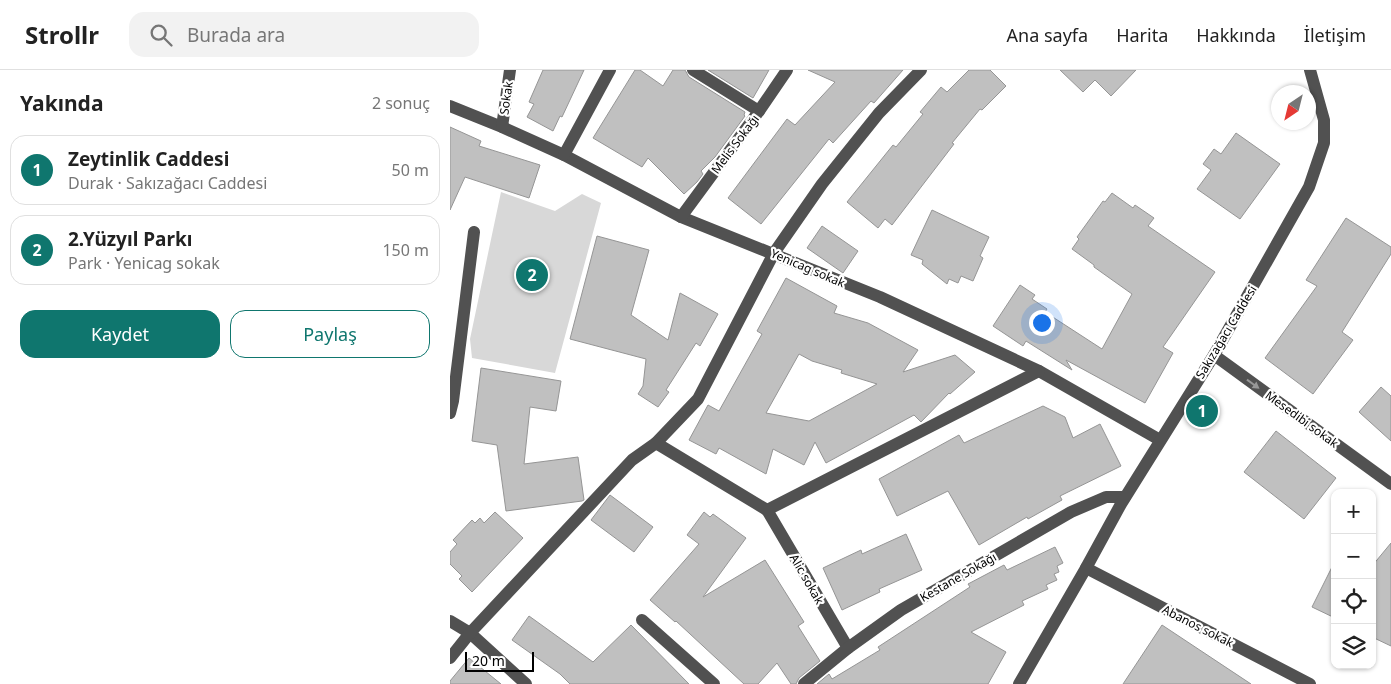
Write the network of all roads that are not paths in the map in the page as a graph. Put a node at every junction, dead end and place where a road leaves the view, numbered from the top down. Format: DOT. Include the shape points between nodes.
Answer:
graph roads {
  1 [pos="510,70"];
  2 [pos="610,70"];
  3 [pos="692,70"];
  4 [pos="787,70"];
  5 [pos="921,70"];
  6 [pos="1310,70"];
  7 [pos="450,106"];
  8 [pos="759,111"];
  9 [pos="502,127"];
  10 [pos="564,155"];
  11 [pos="681,217"];
  12 [pos="474,232"];
  13 [pos="774,253"];
  14 [pos="1214,355"];
  15 [pos="1039,371"];
  16 [pos="450,413"];
  17 [pos="1160,440"];
  18 [pos="656,443"];
  19 [pos="1391,484"];
  20 [pos="1125,497"];
  21 [pos="767,510"];
  22 [pos="1086,568"];
  23 [pos="642,620"];
  24 [pos="450,621"];
  25 [pos="470,633"];
  26 [pos="848,648"];
  27 [pos="450,658"];
  28 [pos="526,684"];
  29 [pos="714,684"];
  30 [pos="804,684"];
  31 [pos="1019,684"];
  32 [pos="1310,684"];
  1 -- 9 [label="street, Sokak"];
  2 -- 10 [label="street"];
  3 -- 8 [label="street"];
  4 -- 8 [label="street, Melis Sokağı"];
  5 -- 13 [label="street" via="879,113 822,184"];
  6 -- 14 [label="street, Sakızağacı Caddesi" via="1324,120 1324,143 1316,168 1297,209"];
  7 -- 9 [label="street, Yenicag sokak"];
  8 -- 11 [label="street, Melis Sokağı"];
  9 -- 10 [label="street, Yenicag sokak"];
  10 -- 11 [label="street, Yenicag sokak"];
  11 -- 13 [label="street, Yenicag sokak"];
  12 -- 16 [label="street"];
  13 -- 15 [label="street, Yenicag sokak" via="880,297"];
  13 -- 18 [label="street" via="698,400"];
  14 -- 17 [label="street, Sakızağacı Caddesi"];
  14 -- 19 [label="street, Mesedibi sokak, one-way"];
  15 -- 17 [label="street, Yenicag sokak"];
  15 -- 21 [label="street"];
  17 -- 20 [label="street, Sakızağacı Caddesi"];
  18 -- 21 [label="street"];
  18 -- 25 [label="street" via="632,460"];
  20 -- 22 [label="street, Sakızağacı Caddesi"];
  20 -- 26 [label="street, Kestane Sokağı" via="1106,497 1071,512 901,610"];
  21 -- 26 [label="street, Alic sokak"];
  22 -- 31 [label="street, Sakızağacı Caddesi"];
  22 -- 32 [label="street, Abanos sokak"];
  23 -- 29 [label="street"];
  24 -- 25 [label="street"];
  25 -- 27 [label="street"];
  25 -- 28 [label="street"];
  26 -- 30 [label="street, Kestane Sokağı"];
}
